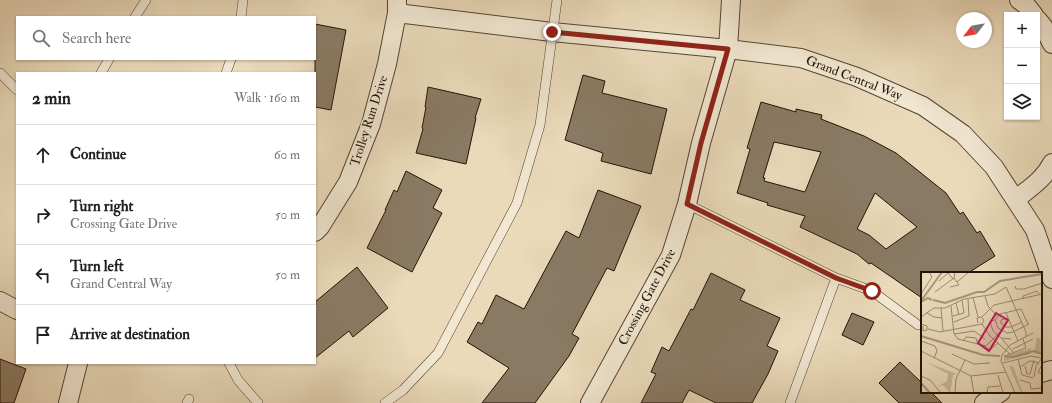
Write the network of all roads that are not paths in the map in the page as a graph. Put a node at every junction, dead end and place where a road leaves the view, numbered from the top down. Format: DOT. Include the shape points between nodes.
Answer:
graph roads {
  1 [pos="146,0"];
  2 [pos="243,0"];
  3 [pos="557,0"];
  4 [pos="731,0"];
  5 [pos="1019,0"];
  6 [pos="397,7"];
  7 [pos="1032,12"];
  8 [pos="137,16"];
  9 [pos="241,16"];
  10 [pos="1040,22"];
  11 [pos="552,32"];
  12 [pos="1052,44"];
  13 [pos="728,49"];
  14 [pos="108,60"];
  15 [pos="231,60"];
  16 [pos="102,72"];
  17 [pos="226,72"];
  18 [pos="0,73"];
  19 [pos="16,89"];
  20 [pos="1052,163"];
  21 [pos="1016,199"];
  22 [pos="687,204"];
  23 [pos="316,231"];
  24 [pos="836,278"];
  25 [pos="1052,279"];
  26 [pos="0,301"];
  27 [pos="16,309"];
  28 [pos="918,325"];
  29 [pos="78,364"];
  30 [pos="230,364"];
  31 [pos="1052,370"];
  32 [pos="1042,373"];
  33 [pos="999,393"];
  34 [pos="68,403"];
  35 [pos="258,403"];
  36 [pos="385,403"];
  37 [pos="590,403"];
  38 [pos="790,403"];
  39 [pos="984,403"];
  1 -- 8 [label="lane"];
  2 -- 9 [label="lane"];
  3 -- 11 [label="lane"];
  4 -- 13 [label="street, Crossing Gate Drive"];
  5 -- 7 [label="street"];
  6 -- 11 [label="street, Grand Central Way"];
  6 -- 23 [label="street, Trolley Run Drive" via="387,64 371,124 348,182"];
  10 -- 12 [label="street"];
  11 -- 13 [label="street, Grand Central Way"];
  11 -- 36 [label="lane" via="540,125 517,203 438,353 403,390"];
  13 -- 21 [label="street, Grand Central Way" via="802,58 858,77 923,106 963,134 994,167"];
  13 -- 22 [label="street, Crossing Gate Drive" via="701,143"];
  14 -- 16 [label="lane"];
  15 -- 17 [label="lane"];
  18 -- 19 [label="lane"];
  20 -- 21 [label="street" via="1039,181"];
  21 -- 25 [label="street, Grand Central Way" via="1035,230"];
  22 -- 24 [label="lane"];
  22 -- 37 [label="street, Crossing Gate Drive" via="671,255"];
  24 -- 28 [label="lane" via="872,291"];
  24 -- 38 [label="lane"];
  26 -- 27 [label="street"];
  29 -- 34 [label="street"];
  30 -- 35 [label="lane" via="238,380"];
  31 -- 32 [label="street"];
  33 -- 39 [label="street"];
}
